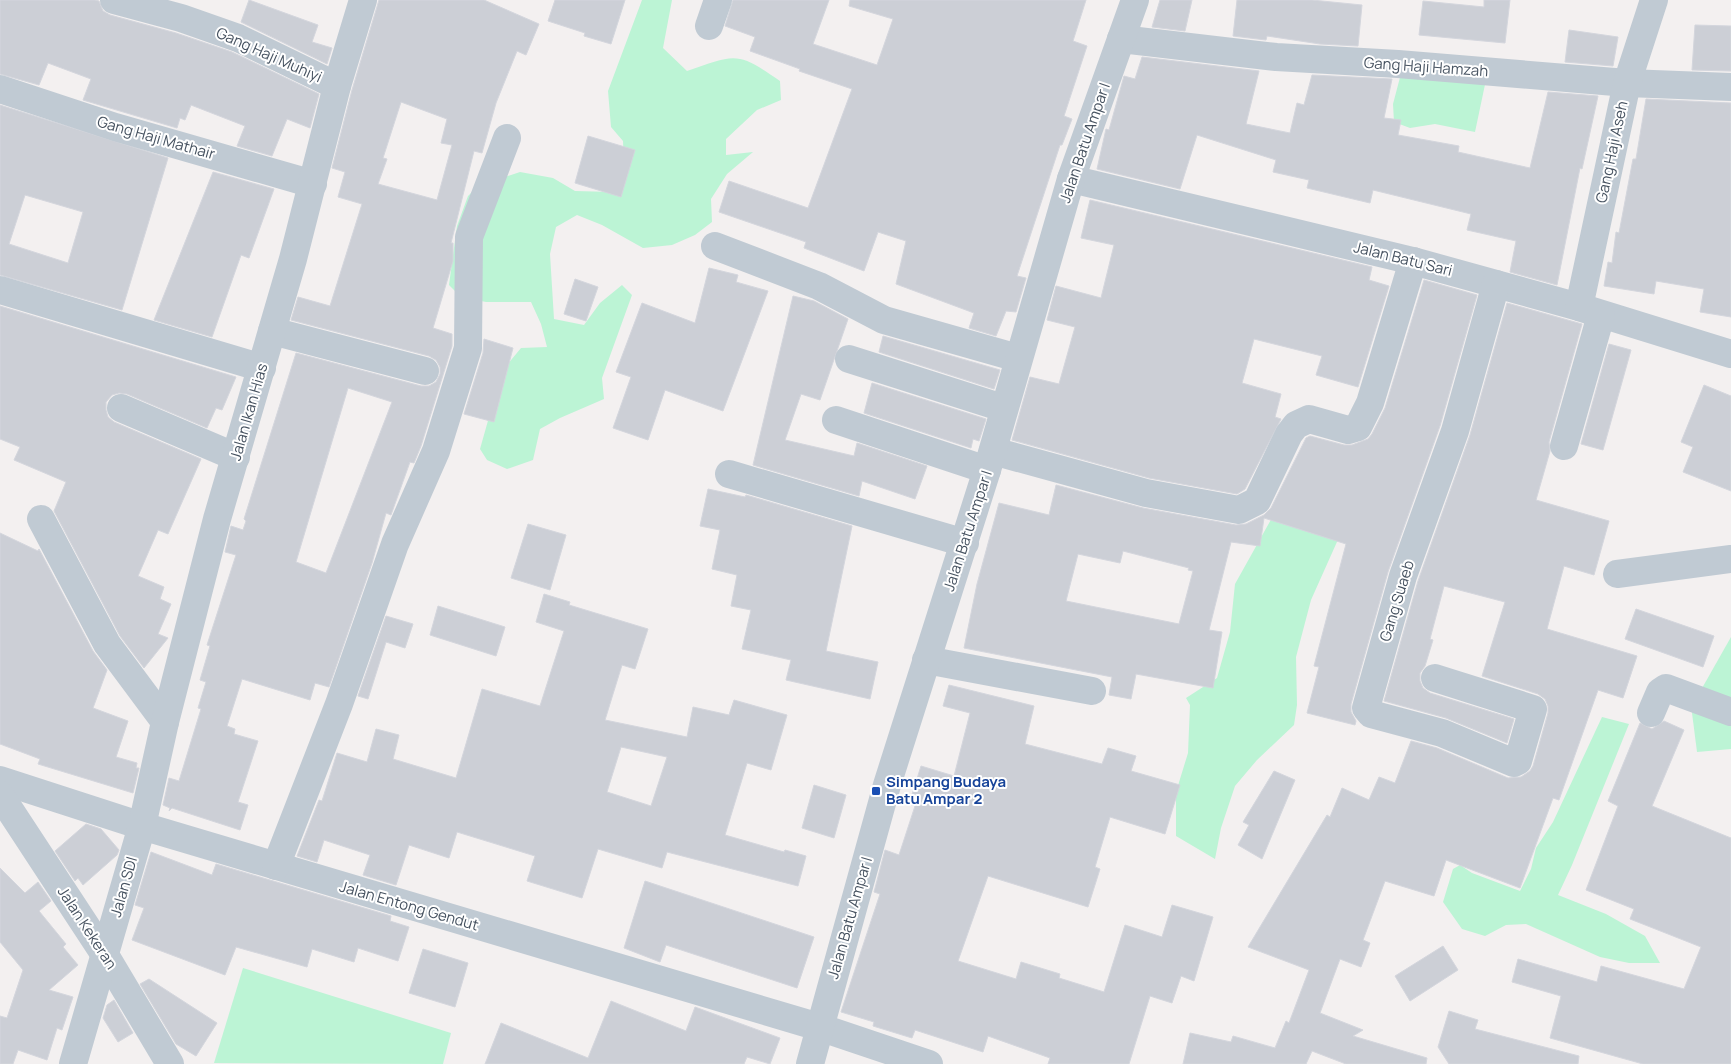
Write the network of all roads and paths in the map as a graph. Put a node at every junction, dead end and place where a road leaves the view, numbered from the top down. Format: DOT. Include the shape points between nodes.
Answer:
graph roads {
  1 [pos="114,0"];
  2 [pos="363,0"];
  3 [pos="718,0"];
  4 [pos="1135,0"];
  5 [pos="1654,0"];
  6 [pos="709,26"];
  7 [pos="1121,39"];
  8 [pos="1627,83"];
  9 [pos="338,86"];
  10 [pos="1731,87"];
  11 [pos="0,89"];
  12 [pos="507,138"];
  13 [pos="1071,178"];
  14 [pos="314,184"];
  15 [pos="715,246"];
  16 [pos="1413,261"];
  17 [pos="1496,284"];
  18 [pos="0,290"];
  19 [pos="1590,311"];
  20 [pos="272,330"];
  21 [pos="1731,354"];
  22 [pos="1018,358"];
  23 [pos="849,359"];
  24 [pos="262,368"];
  25 [pos="425,371"];
  26 [pos="121,408"];
  27 [pos="1004,408"];
  28 [pos="836,420"];
  29 [pos="1564,446"];
  30 [pos="236,457"];
  31 [pos="990,460"];
  32 [pos="728,474"];
  33 [pos="41,519"];
  34 [pos="965,543"];
  35 [pos="1731,559"];
  36 [pos="1617,574"];
  37 [pos="926,660"];
  38 [pos="1435,678"];
  39 [pos="1092,691"];
  40 [pos="1731,712"];
  41 [pos="1651,713"];
  42 [pos="165,722"];
  43 [pos="0,780"];
  44 [pos="0,795"];
  45 [pos="142,826"];
  46 [pos="276,866"];
  47 [pos="105,955"];
  48 [pos="819,1027"];
  49 [pos="73,1064"];
  50 [pos="170,1064"];
  51 [pos="810,1064"];
  52 [pos="929,1064"];
  1 -- 9 [label="street, Gang Haji Muhiyi" via="238,38"];
  2 -- 9 [label="street, Jalan Ikan Hias"];
  3 -- 6 [label="street"];
  4 -- 7 [label="street, Jalan Batu Ampar I"];
  5 -- 8 [label="street, Gang Haji Aseh"];
  7 -- 8 [label="street, Gang Haji Hamzah" via="1276,57"];
  7 -- 13 [label="street, Jalan Batu Ampar I"];
  8 -- 10 [label="street, Gang Haji Hamzah"];
  8 -- 19 [label="street, Gang Haji Aseh"];
  9 -- 14 [label="street, Jalan Ikan Hias"];
  11 -- 14 [label="street, Gang Haji Mathair" via="115,127"];
  12 -- 46 [label="street" via="469,237 468,348 436,451 395,544 339,704"];
  13 -- 16 [label="street, Jalan Batu Sari"];
  13 -- 22 [label="street, Jalan Batu Ampar I"];
  14 -- 20 [label="street, Jalan Ikan Hias"];
  15 -- 22 [label="street" via="819,286 884,320"];
  16 -- 17 [label="street, Jalan Batu Sari"];
  16 -- 31 [label="street" via="1370,403 1358,427 1348,430 1309,419 1296,425 1256,501 1249,507 1239,510"];
  17 -- 19 [label="street, Jalan Batu Sari"];
  17 -- 38 [label="street, Gang Suaeb" via="1455,431 1403,576 1366,708 1371,714 1442,733 1514,762 1520,759 1534,712 1532,708"];
  18 -- 24 [label="street"];
  19 -- 21 [label="street, Jalan Batu Sari"];
  19 -- 29 [label="street, Gang Haji Aseh"];
  20 -- 24 [label="street, Jalan Ikan Hias"];
  20 -- 25 [label="street"];
  22 -- 27 [label="street, Jalan Batu Ampar I"];
  23 -- 27 [label="street"];
  24 -- 30 [label="street, Jalan Ikan Hias"];
  26 -- 30 [label="street"];
  27 -- 31 [label="street, Jalan Batu Ampar I"];
  28 -- 31 [label="street"];
  30 -- 42 [label="street, Jalan Ikan Hias"];
  31 -- 34 [label="street, Jalan Batu Ampar I"];
  32 -- 34 [label="street"];
  33 -- 42 [label="street" via="107,644"];
  34 -- 37 [label="street, Jalan Batu Ampar I"];
  35 -- 36 [label="street"];
  37 -- 39 [label="street"];
  37 -- 48 [label="street, Jalan Batu Ampar I"];
  40 -- 41 [label="street" via="1666,688 1660,692"];
  42 -- 45 [label="street, Jalan Ikan Hias"];
  43 -- 45 [label="street, Jalan Entong Gendut"];
  44 -- 47 [label="street, Jalan Kekeran"];
  45 -- 46 [label="street, Jalan Entong Gendut"];
  45 -- 47 [label="street, Jalan SDI"];
  46 -- 48 [label="street, Jalan Entong Gendut"];
  47 -- 49 [label="street, Jalan SDI"];
  47 -- 50 [label="street, Jalan Kekeran"];
  48 -- 51 [label="street, Jalan Batu Ampar I"];
  48 -- 52 [label="street, Jalan Entong Gendut"];
}
